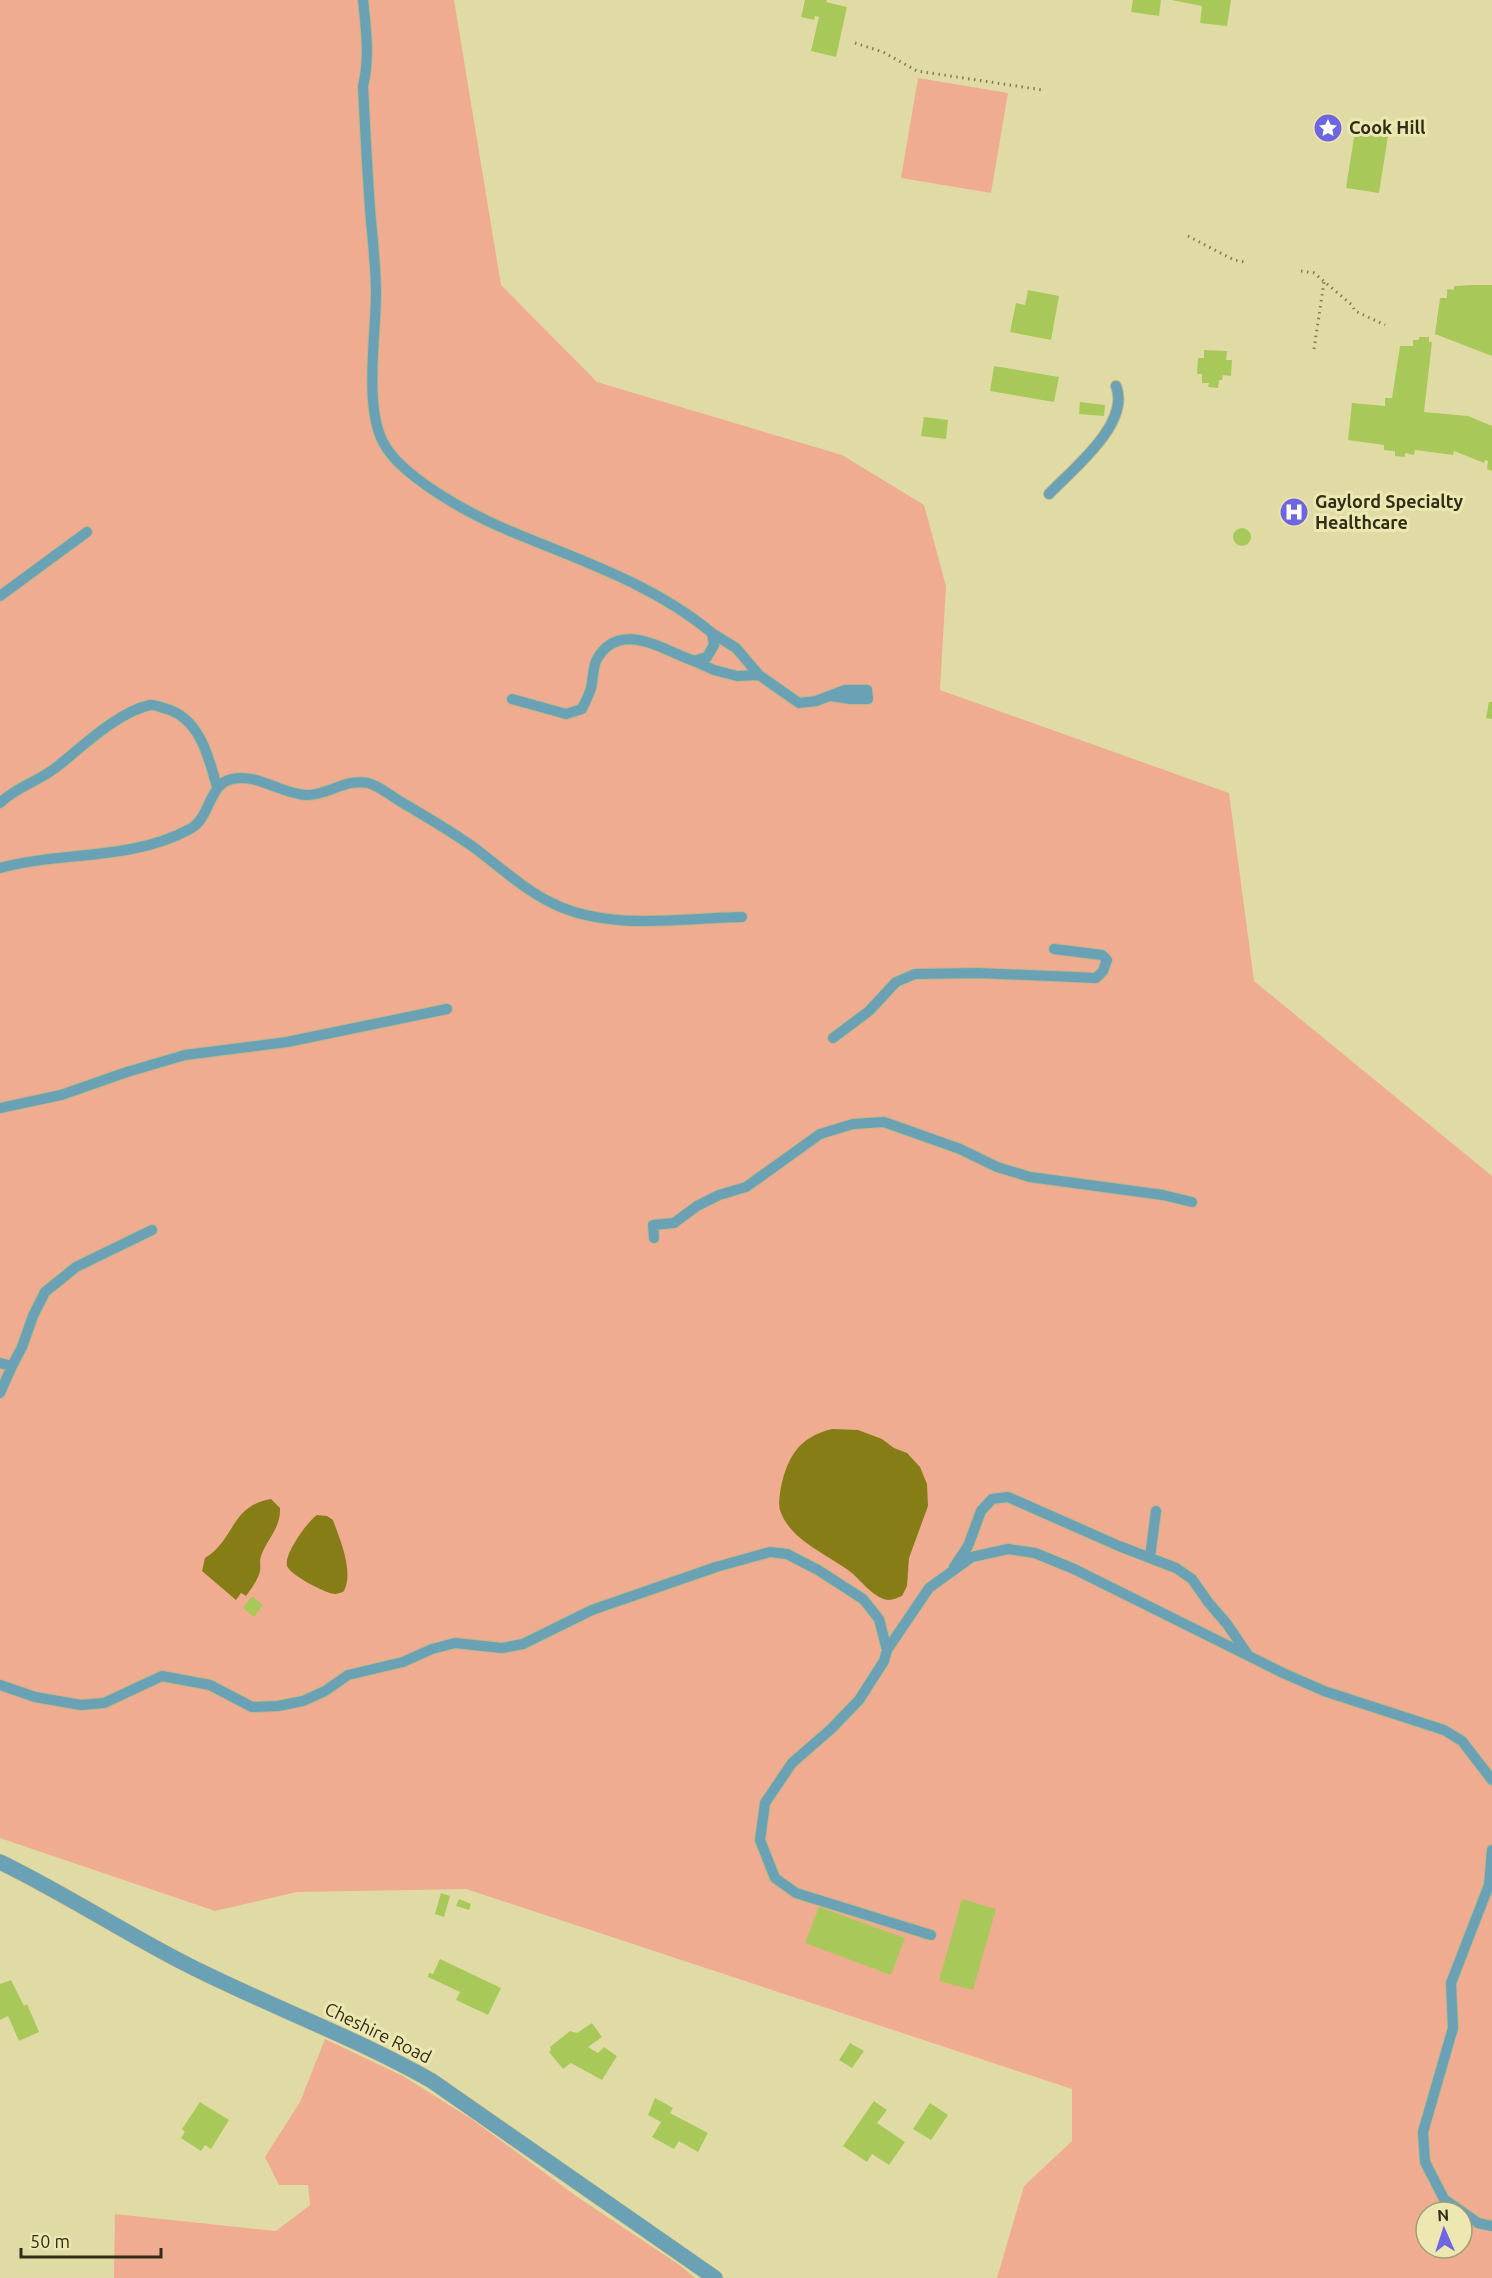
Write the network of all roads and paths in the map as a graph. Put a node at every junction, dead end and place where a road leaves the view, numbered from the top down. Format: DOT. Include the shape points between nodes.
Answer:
graph roads {
  1 [pos="363,0"];
  2 [pos="855,44"];
  3 [pos="1043,90"];
  4 [pos="1188,236"];
  5 [pos="1245,262"];
  6 [pos="1301,271"];
  7 [pos="1324,281"];
  8 [pos="1385,325"];
  9 [pos="1314,348"];
  10 [pos="1116,386"];
  11 [pos="1049,494"];
  12 [pos="87,531"];
  13 [pos="0,596"];
  14 [pos="712,633"];
  15 [pos="694,661"];
  16 [pos="759,675"];
  17 [pos="831,696"];
  18 [pos="512,699"];
  19 [pos="217,787"];
  20 [pos="0,803"];
  21 [pos="0,868"];
  22 [pos="742,917"];
  23 [pos="1054,949"];
  24 [pos="447,1009"];
  25 [pos="832,1038"];
  26 [pos="0,1108"];
  27 [pos="1192,1202"];
  28 [pos="152,1230"];
  29 [pos="654,1238"];
  30 [pos="0,1363"];
  31 [pos="12,1366"];
  32 [pos="0,1393"];
  33 [pos="1156,1511"];
  34 [pos="1150,1557"];
  35 [pos="952,1570"];
  36 [pos="887,1650"];
  37 [pos="1249,1657"];
  38 [pos="0,1685"];
  39 [pos="1492,1780"];
  40 [pos="1492,1850"];
  41 [pos="0,1862"];
  42 [pos="931,1935"];
  43 [pos="1492,2226"];
  44 [pos="715,2278"];
  1 -- 14 [label="lane" via="367,39 363,86 376,293 373,387 383,443 398,461 459,508 654,592"];
  2 -- 3 [label="path" via="883,52 917,71"];
  4 -- 5 [label="path"];
  6 -- 7 [label="path" via="1314,273"];
  7 -- 8 [label="path" via="1355,311"];
  7 -- 9 [label="path"];
  10 -- 11 [label="lane" via="1120,397 1107,432"];
  12 -- 13 [label="lane"];
  14 -- 15 [label="lane" via="714,645 707,657"];
  14 -- 16 [label="lane" via="736,648"];
  15 -- 16 [label="lane" via="737,676"];
  15 -- 18 [label="lane" via="642,640 622,639 609,644 596,662 582,709 566,714"];
  16 -- 17 [label="lane" via="799,703"];
  19 -- 20 [label="lane" via="195,729 177,712 152,705 127,714 53,770 10,793"];
  19 -- 21 [label="lane" via="201,820 191,829 152,844"];
  19 -- 22 [label="lane" via="229,779 245,778 306,795 348,783 369,783 473,847 552,904 578,914 612,921"];
  23 -- 25 [label="lane" via="1102,955 1107,960 1096,978 915,974 896,982 869,1011"];
  24 -- 26 [label="lane" via="286,1042 185,1055 61,1095"];
  27 -- 29 [label="lane" via="1163,1194 1030,1177 884,1122 853,1124 820,1134 746,1187 704,1203 674,1223 653,1225"];
  28 -- 31 [label="lane" via="76,1267 45,1292"];
  30 -- 31 [label="lane"];
  31 -- 32 [label="lane"];
  33 -- 34 [label="lane"];
  34 -- 35 [label="lane" via="1008,1497 992,1499 981,1511 968,1546"];
  34 -- 37 [label="lane" via="1192,1579"];
  35 -- 36 [label="lane" via="929,1588"];
  35 -- 37 [label="lane" via="972,1557 1008,1549 1035,1553"];
  36 -- 38 [label="lane" via="879,1620 863,1599 787,1554 770,1552 592,1610 523,1644 502,1648 455,1643 432,1648 403,1662 348,1676 303,1701 278,1706 252,1707 210,1685 162,1676 104,1703 81,1705 35,1697"];
  36 -- 42 [label="lane" via="859,1700 792,1763 765,1803 760,1840 775,1878 796,1893"];
  37 -- 39 [label="lane" via="1324,1691 1444,1730 1462,1741"];
  40 -- 43 [label="lane" via="1489,1884 1451,1983 1453,2028 1423,2132 1425,2162 1444,2199 1478,2223"];
  41 -- 44 [label="street, Cheshire Road" via="180,1961 360,2043 432,2081"];
}
